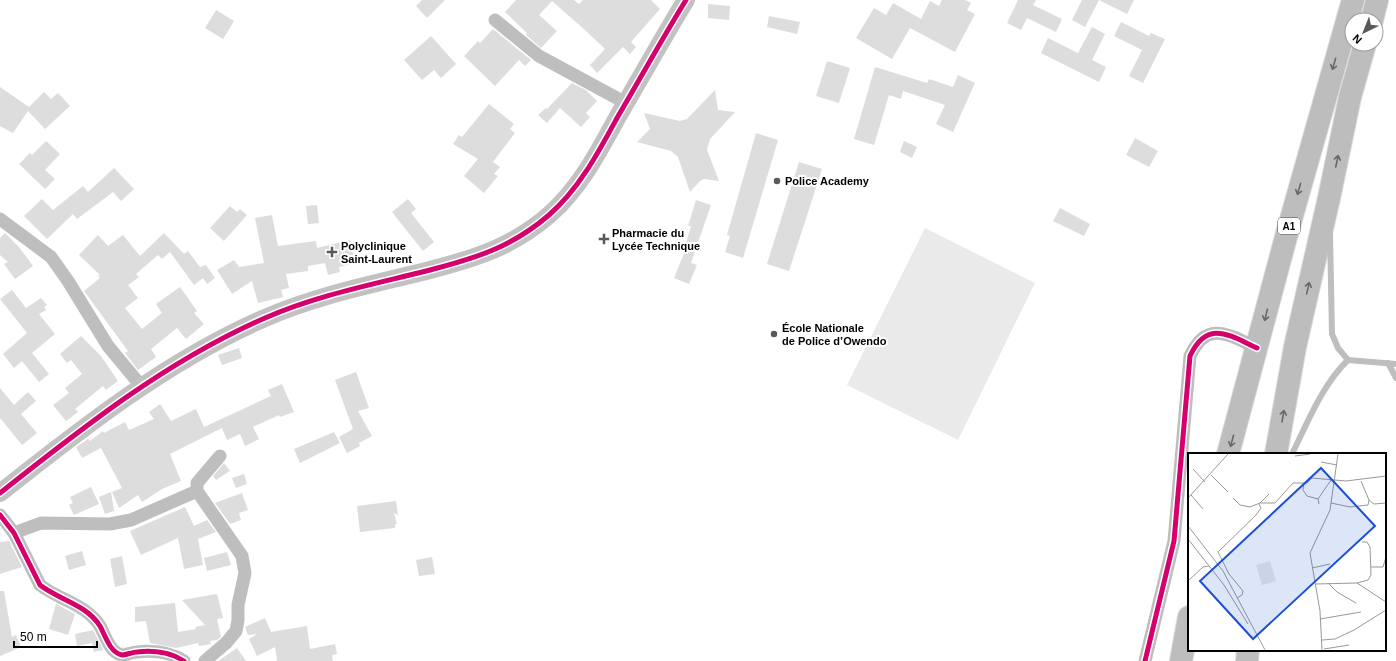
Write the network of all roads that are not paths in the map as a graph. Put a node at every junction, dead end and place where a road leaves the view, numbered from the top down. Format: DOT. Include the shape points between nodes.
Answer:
graph roads {
  1 [pos="686,0"];
  2 [pos="1353,0"];
  3 [pos="1377,0"];
  4 [pos="1374,12"];
  5 [pos="495,20"];
  6 [pos="1363,52"];
  7 [pos="626,103"];
  8 [pos="1329,198"];
  9 [pos="0,219"];
  10 [pos="1257,348"];
  11 [pos="1348,360"];
  12 [pos="1388,363"];
  13 [pos="1396,364"];
  14 [pos="1396,378"];
  15 [pos="142,387"];
  16 [pos="1228,453"];
  17 [pos="1276,453"];
  18 [pos="1293,453"];
  19 [pos="220,456"];
  20 [pos="197,491"];
  21 [pos="0,493"];
  22 [pos="0,515"];
  23 [pos="14,533"];
  24 [pos="1188,622"];
  25 [pos="1248,651"];
  26 [pos="184,661"];
  27 [pos="205,661"];
  28 [pos="1145,661"];
  29 [pos="1181,661"];
  30 [pos="1247,661"];
  1 -- 7 [label="street"];
  2 -- 10 [label="highway, A1, one-way"];
  3 -- 4 [label="highway"];
  5 -- 7 [label="street" via="540,56"];
  8 -- 6 [label="highway, one-way" via="1350,97"];
  7 -- 15 [label="street" via="574,188 547,217 514,240 471,259 343,293 266,317 222,339"];
  8 -- 11 [label="lane" via="1332,334 1338,348"];
  17 -- 8 [label="highway, one-way" via="1295,347"];
  9 -- 15 [label="street" via="51,256 108,346"];
  10 -- 16 [label="highway, A1, one-way"];
  10 -- 28 [label="street" via="1222,332 1212,332 1195,345 1190,356 1174,541"];
  11 -- 12 [label="lane"];
  11 -- 18 [label="lane" via="1336,370 1328,383"];
  12 -- 13 [label="lane"];
  12 -- 14 [label="lane"];
  15 -- 21 [label="street"];
  19 -- 20 [label="street" via="197,483"];
  20 -- 23 [label="street" via="132,520 110,524 41,523"];
  20 -- 27 [label="street" via="242,556 245,573 238,605 236,631"];
  22 -- 23 [label="street"];
  23 -- 26 [label="street" via="40,585 80,606 99,625 116,652 122,655 151,650 176,656"];
  24 -- 29 [label="highway"];
  25 -- 30 [label="highway"];
}
